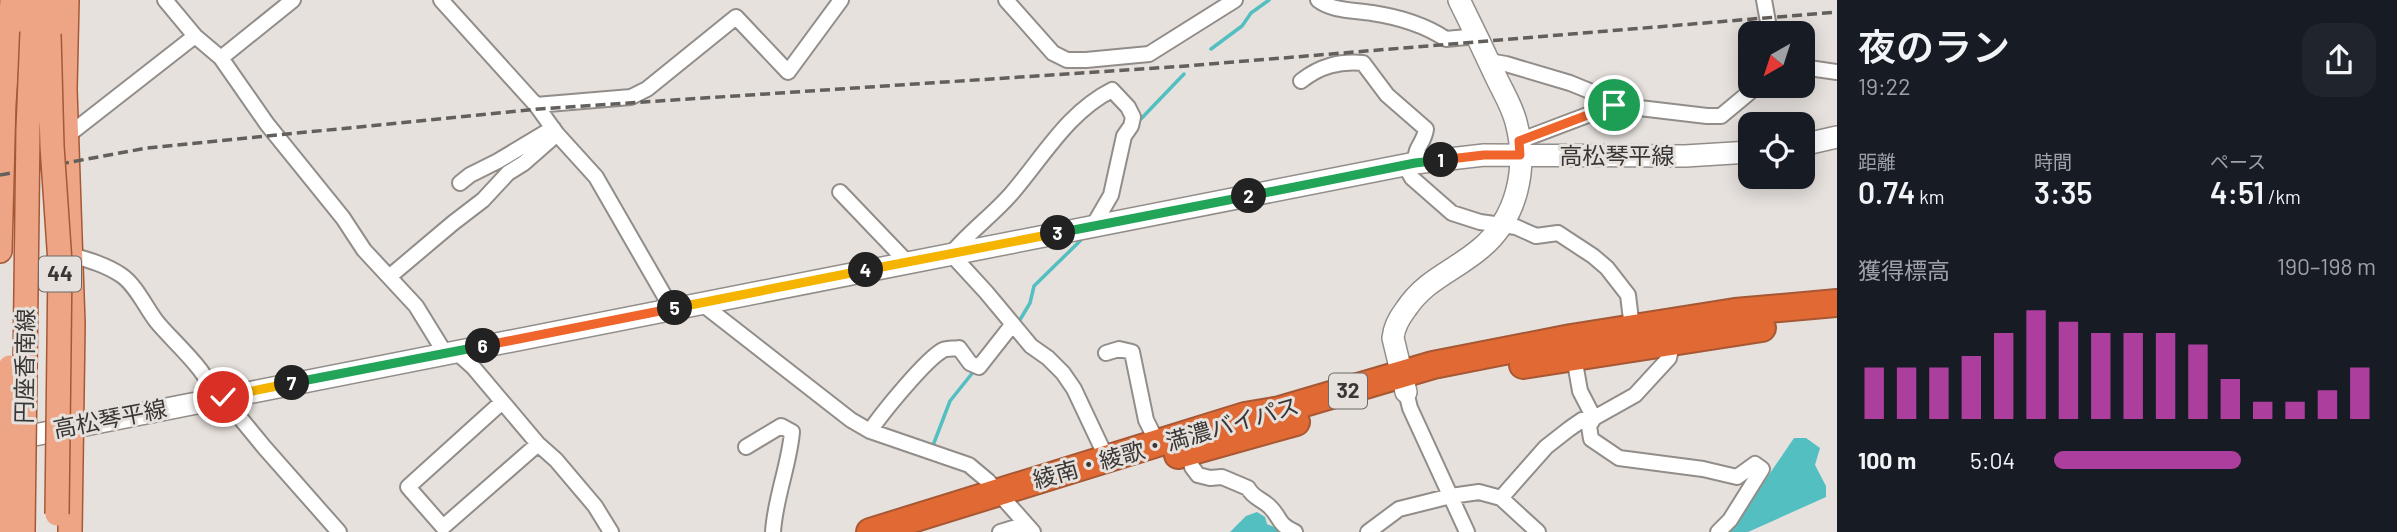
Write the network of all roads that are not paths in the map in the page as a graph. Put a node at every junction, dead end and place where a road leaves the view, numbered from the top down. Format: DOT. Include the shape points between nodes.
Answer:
graph roads {
  1 [pos="12,0"];
  2 [pos="35,0"];
  3 [pos="49,0"];
  4 [pos="67,0"];
  5 [pos="165,0"];
  6 [pos="293,0"];
  7 [pos="441,0"];
  8 [pos="841,0"];
  9 [pos="1006,0"];
  10 [pos="1235,0"];
  11 [pos="1318,0"];
  12 [pos="1459,0"];
  13 [pos="1764,0"];
  14 [pos="1768,21"];
  15 [pos="41,33"];
  16 [pos="195,36"];
  17 [pos="1477,36"];
  18 [pos="221,58"];
  19 [pos="1489,61"];
  20 [pos="1815,69"];
  21 [pos="1837,72"];
  22 [pos="1301,81"];
  23 [pos="1743,98"];
  24 [pos="536,105"];
  25 [pos="1614,105"];
  26 [pos="28,129"];
  27 [pos="555,131"];
  28 [pos="67,136"];
  29 [pos="1837,137"];
  30 [pos="1815,142"];
  31 [pos="1520,148"];
  32 [pos="1738,153"];
  33 [pos="1410,164"];
  34 [pos="460,183"];
  35 [pos="840,192"];
  36 [pos="1502,224"];
  37 [pos="1093,226"];
  38 [pos="0,239"];
  39 [pos="0,251"];
  40 [pos="951,254"];
  41 [pos="71,255"];
  42 [pos="907,262"];
  43 [pos="389,277"];
  44 [pos="701,303"];
  45 [pos="1837,303"];
  46 [pos="672,309"];
  47 [pos="1837,321"];
  48 [pos="1012,325"];
  49 [pos="1632,328"];
  50 [pos="1673,341"];
  51 [pos="450,352"];
  52 [pos="1106,353"];
  53 [pos="1574,357"];
  54 [pos="1404,383"];
  55 [pos="219,398"];
  56 [pos="502,402"];
  57 [pos="1594,418"];
  58 [pos="72,426"];
  59 [pos="870,431"];
  60 [pos="0,441"];
  61 [pos="1157,442"];
  62 [pos="538,444"];
  63 [pos="746,447"];
  64 [pos="1188,452"];
  65 [pos="1107,459"];
  66 [pos="1451,496"];
  67 [pos="1501,498"];
  68 [pos="1017,514"];
  69 [pos="61,526"];
  70 [pos="334,530"];
  71 [pos="6,532"];
  72 [pos="23,532"];
  73 [pos="611,532"];
  74 [pos="773,532"];
  75 [pos="870,532"];
  76 [pos="931,532"];
  77 [pos="1000,532"];
  78 [pos="1295,532"];
  79 [pos="1368,532"];
  80 [pos="1467,532"];
  81 [pos="1538,532"];
  82 [pos="1718,532"];
  1 -- 38 [label="main road"];
  2 -- 15 [label="main road, 円座香南線 / 44"];
  3 -- 15 [label="main road, 44"];
  4 -- 28 [label="main road, 44"];
  5 -- 16 [label="street"];
  6 -- 18 [label="street"];
  7 -- 24 [label="street"];
  8 -- 24 [label="street" via="788,72 736,17 631,97"];
  9 -- 10 [label="street" via="1053,53 1067,60 1086,60 1149,54"];
  11 -- 17 [label="street" via="1350,11 1408,20 1446,39"];
  12 -- 17 [label="main road"];
  13 -- 14 [label="street"];
  15 -- 26 [label="main road, 円座香南線 / 44, bridge"];
  15 -- 69 [label="main road, 44, bridge" via="60,263"];
  16 -- 18 [label="street"];
  16 -- 28 [label="street"];
  17 -- 19 [label="main road"];
  18 -- 43 [label="street" via="356,241"];
  19 -- 25 [label="street" via="1570,83"];
  19 -- 31 [label="main road" via="1515,119"];
  20 -- 21 [label="street"];
  22 -- 33 [label="street" via="1325,65 1363,63 1387,95 1426,129"];
  23 -- 25 [label="street" via="1721,116"];
  24 -- 27 [label="street"];
  25 -- 31 [label="street"];
  26 -- 71 [label="main road, 44, bridge" via="7,411"];
  26 -- 72 [label="main road, 円座香南線 / 44, bridge"];
  27 -- 34 [label="street"];
  27 -- 43 [label="street" via="483,200"];
  27 -- 46 [label="street" via="596,177"];
  28 -- 41 [label="main road, 44"];
  29 -- 30 [label="main road"];
  31 -- 32 [label="main road, 高松琴平線" via="1685,156"];
  31 -- 33 [label="main road, 高松琴平線"];
  31 -- 36 [label="main road" via="1516,198"];
  33 -- 36 [label="street" via="1412,178 1452,213"];
  33 -- 37 [label="main road, 高松琴平線"];
  35 -- 42 [label="street"];
  36 -- 49 [label="street" via="1536,236 1558,233 1593,256 1628,296"];
  36 -- 54 [label="main road" via="1481,248 1425,286 1400,317 1393,338"];
  37 -- 40 [label="main road, 高松琴平線"];
  37 -- 40 [label="street" via="1111,195 1121,145 1133,117 1112,90 1094,99 1062,130 1010,195"];
  38 -- 39 [label="main road"];
  40 -- 42 [label="main road, 高松琴平線"];
  40 -- 48 [label="street"];
  41 -- 55 [label="street" via="124,277"];
  41 -- 58 [label="main road, 44"];
  42 -- 44 [label="main road, 高松琴平線"];
  43 -- 51 [label="street"];
  44 -- 46 [label="main road, 高松琴平線"];
  44 -- 59 [label="street"];
  45 -- 49 [label="highway, 綾南・綾歌・満濃バイパス / 32"];
  46 -- 51 [label="main road, 高松琴平線"];
  47 -- 50 [label="highway, 綾南・綾歌・満濃バイパス / 32"];
  48 -- 59 [label="street" via="979,367 970,363 960,348 945,349 930,360"];
  48 -- 65 [label="street" via="1074,389"];
  49 -- 54 [label="highway, 綾南・綾歌・満濃バイパス / 32" via="1433,365"];
  50 -- 53 [label="highway, 綾南・綾歌・満濃バイパス / 32"];
  50 -- 57 [label="street" via="1669,358 1635,395"];
  51 -- 55 [label="main road, 高松琴平線"];
  51 -- 56 [label="street" via="473,368"];
  52 -- 61 [label="street" via="1132,352 1146,420"];
  53 -- 54 [label="highway, 綾南・綾歌・満濃バイパス / 32" via="1437,382"];
  53 -- 57 [label="street" via="1580,391"];
  54 -- 61 [label="highway, 綾南・綾歌・満濃バイパス / 32" via="1245,416"];
  54 -- 64 [label="highway, 綾南・綾歌・満濃バイパス / 32"];
  54 -- 66 [label="street" via="1410,408"];
  55 -- 58 [label="main road, 高松琴平線"];
  55 -- 70 [label="street"];
  56 -- 62 [label="street"];
  56 -- 62 [label="street" via="408,487 443,527"];
  57 -- 67 [label="street" via="1582,421 1546,447"];
  57 -- 82 [label="street" via="1588,426 1591,439 1619,458 1737,477 1755,464 1762,469"];
  58 -- 60 [label="main road, 高松琴平線"];
  58 -- 69 [label="main road, 44"];
  59 -- 68 [label="street" via="969,465"];
  61 -- 64 [label="street"];
  61 -- 65 [label="highway, 綾南・綾歌・満濃バイパス / 32"];
  62 -- 73 [label="street" via="595,506"];
  63 -- 74 [label="street" via="781,426 792,432"];
  64 -- 68 [label="highway, 綾南・綾歌・満濃バイパス / 32"];
  64 -- 78 [label="street" via="1198,475 1222,477 1248,488 1270,507 1282,526"];
  65 -- 68 [label="highway, 綾南・綾歌・満濃バイパス / 32"];
  66 -- 67 [label="street" via="1479,492"];
  66 -- 79 [label="street" via="1399,509"];
  66 -- 80 [label="street"];
  67 -- 81 [label="street"];
  68 -- 75 [label="highway, 綾南・綾歌・満濃バイパス / 32"];
  68 -- 76 [label="highway, 綾南・綾歌・満濃バイパス / 32"];
  68 -- 77 [label="street"];
}
